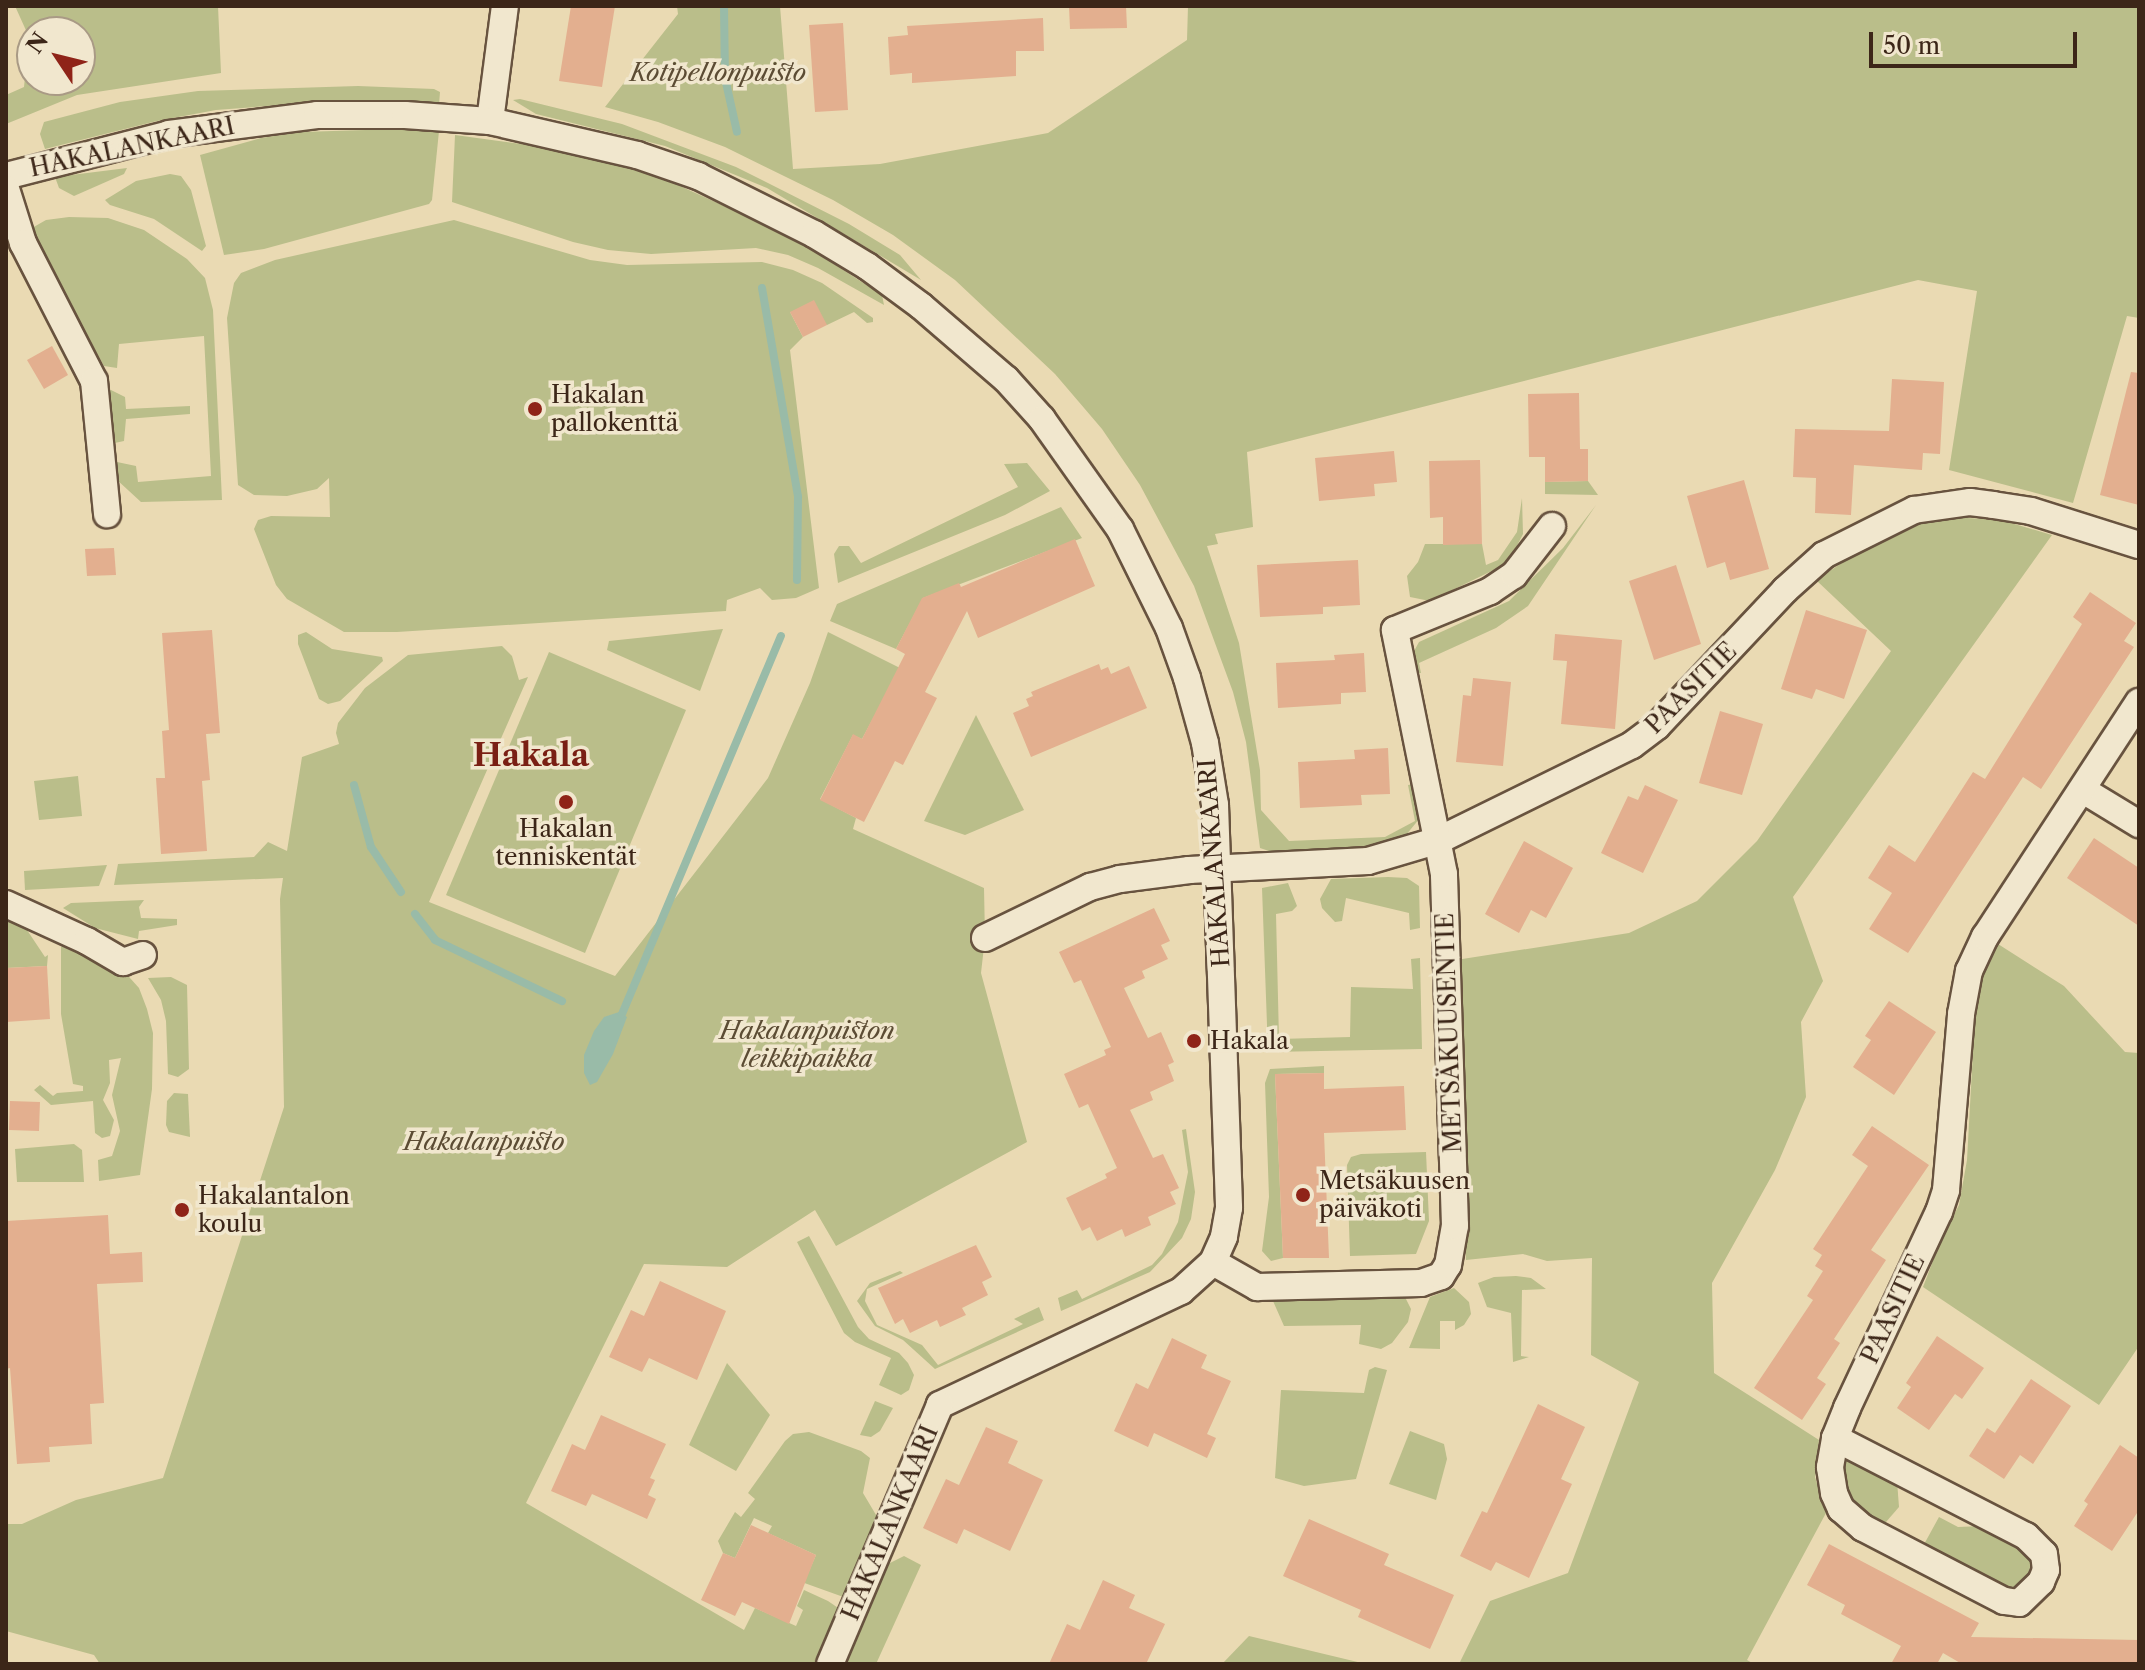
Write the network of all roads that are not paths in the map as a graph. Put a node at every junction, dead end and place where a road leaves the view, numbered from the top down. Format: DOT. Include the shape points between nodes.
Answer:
graph roads {
  1 [pos="505,6"];
  2 [pos="490,121"];
  3 [pos="6,176"];
  4 [pos="6,189"];
  5 [pos="107,514"];
  6 [pos="1552,526"];
  7 [pos="2139,545"];
  8 [pos="2139,702"];
  9 [pos="2083,790"];
  10 [pos="2139,824"];
  11 [pos="1439,840"];
  12 [pos="1220,869"];
  13 [pos="6,904"];
  14 [pos="985,938"];
  15 [pos="143,955"];
  16 [pos="1213,1262"];
  17 [pos="1835,1438"];
  18 [pos="830,1664"];
  1 -- 2 [label="street"];
  2 -- 3 [label="street, HAKALANKAARI" via="317,115 219,125"];
  2 -- 12 [label="street, HAKALANKAARI" via="637,155 754,202 867,266 1006,379 1098,495 1169,628 1205,743"];
  4 -- 5 [label="street" via="23,243 94,381"];
  6 -- 11 [label="street, METSÄKUUSENTIE" via="1514,575 1490,591 1395,630"];
  7 -- 11 [label="street, PAASITIE" via="2031,511 1993,505 1970,502 1914,510 1824,555 1657,726 1632,745"];
  8 -- 9 [label="street, PAASITIE"];
  9 -- 10 [label="street"];
  9 -- 17 [label="street, PAASITIE" via="1985,937 1969,971 1946,1190"];
  11 -- 12 [label="street, PAASITIE" via="1368,861"];
  11 -- 16 [label="street, METSÄKUUSENTIE" via="1455,1226 1448,1265 1441,1276 1421,1283 1257,1287"];
  12 -- 14 [label="street, PAASITIE" via="1090,887"];
  12 -- 16 [label="street, HAKALANKAARI" via="1229,1208"];
  13 -- 15 [label="street" via="123,962"];
  16 -- 18 [label="street, HAKALANKAARI" via="1181,1291 940,1405"];
  17 -- 17 [label="street, PAASITIE" via="1830,1467 1834,1493 1841,1509 1863,1528 2004,1601 2019,1603 2041,1582 2044,1554 2026,1536"];
}
